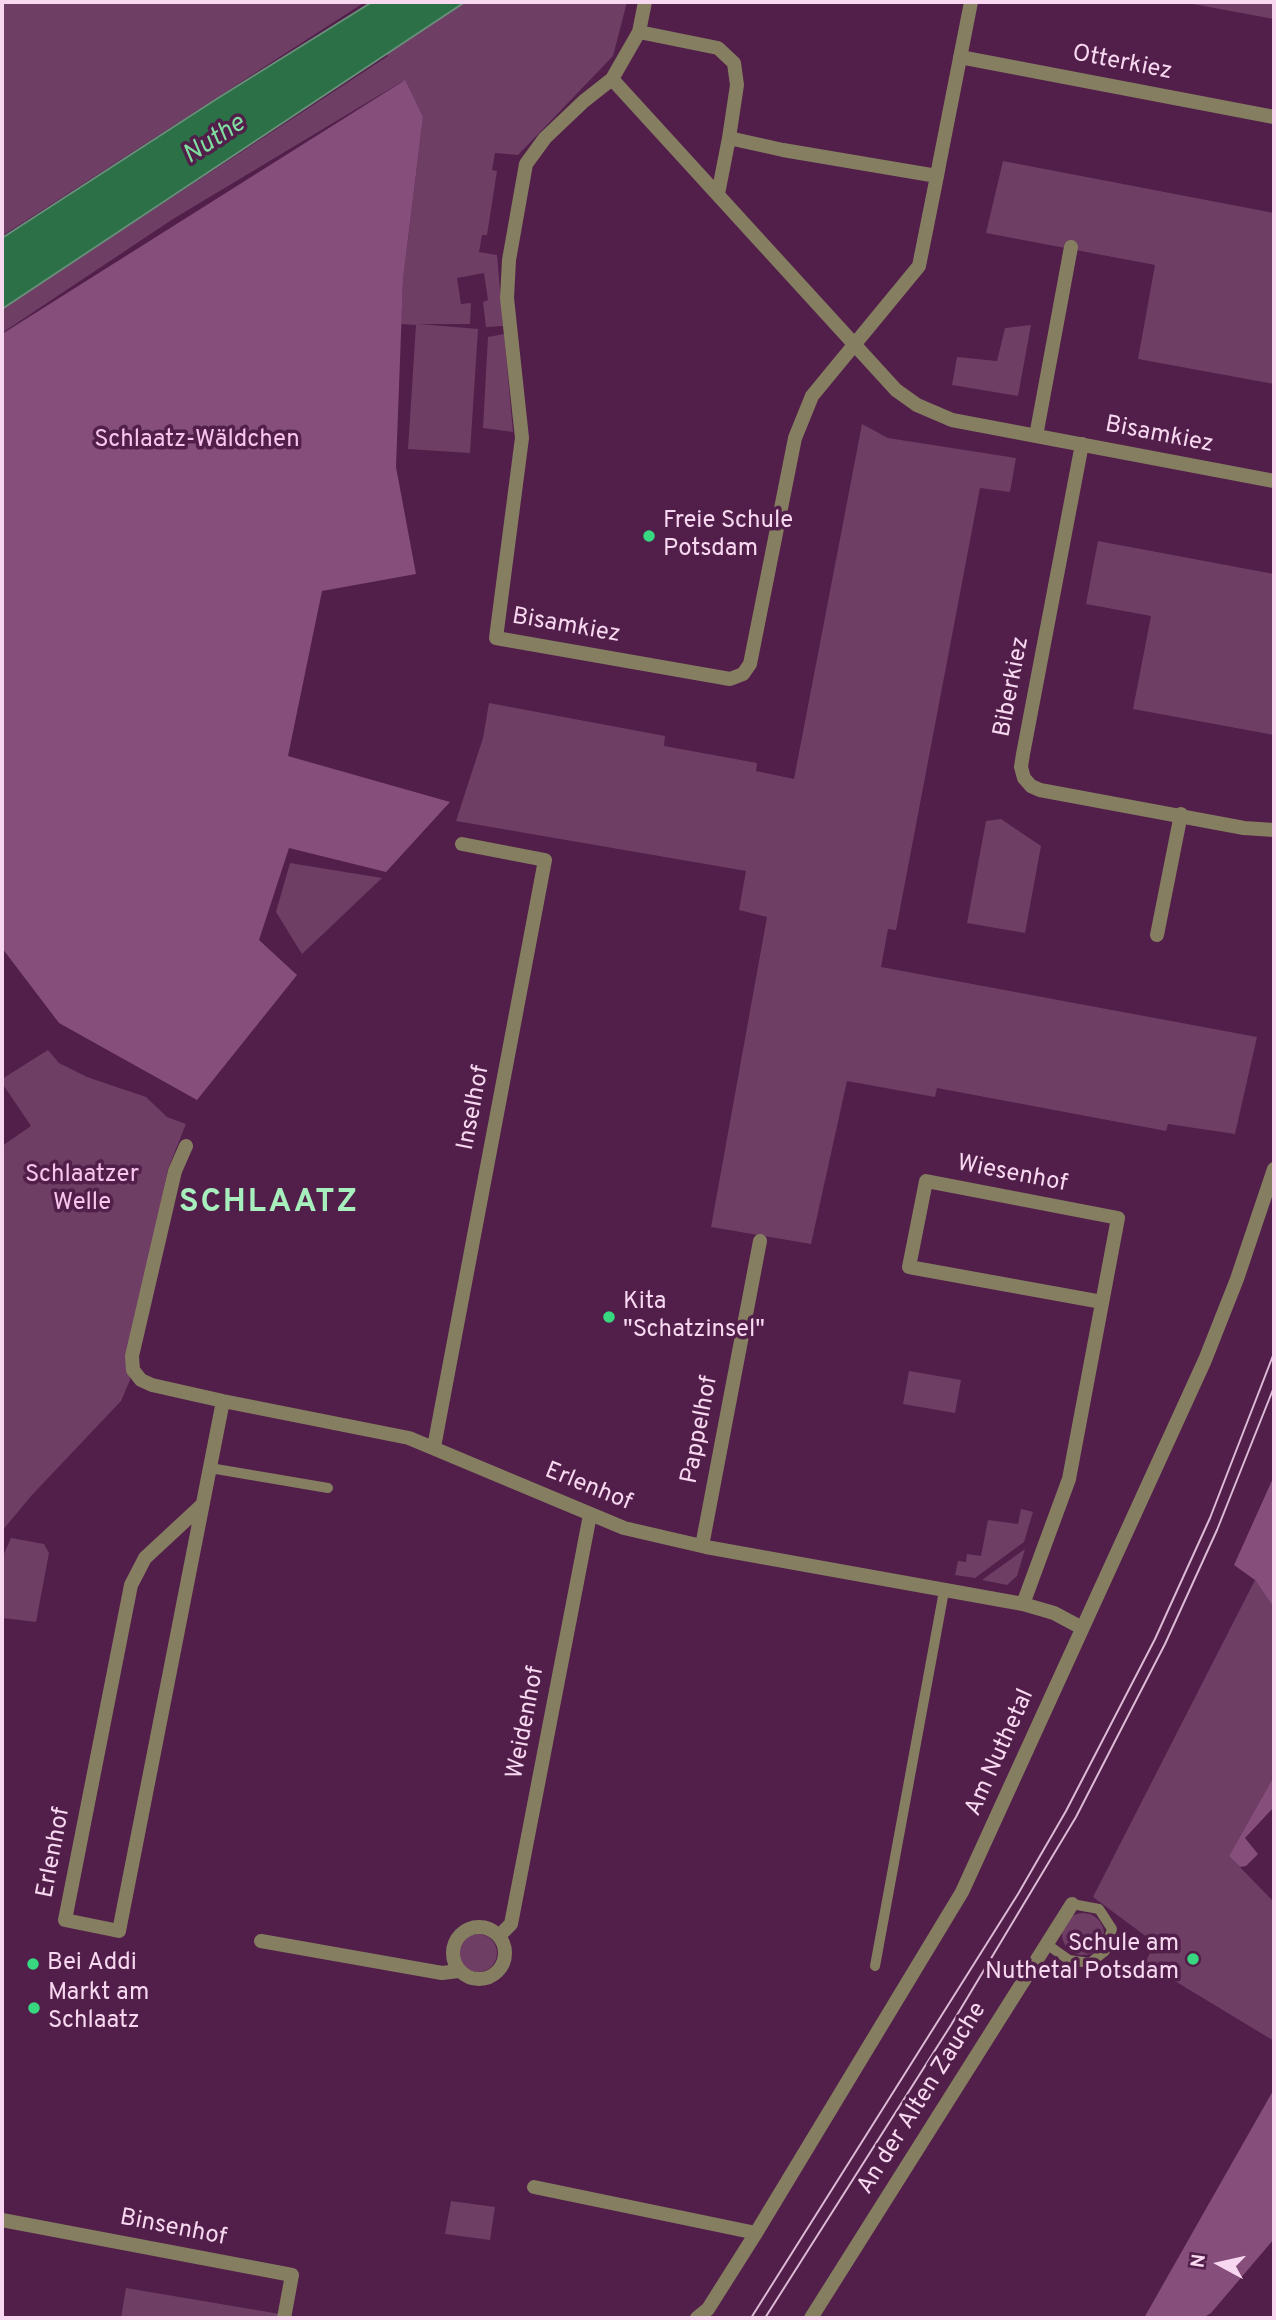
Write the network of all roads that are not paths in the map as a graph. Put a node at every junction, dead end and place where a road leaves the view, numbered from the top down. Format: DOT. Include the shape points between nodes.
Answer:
graph roads {
  1 [pos="645,2"];
  2 [pos="971,2"];
  3 [pos="639,32"];
  4 [pos="960,57"];
  5 [pos="612,79"];
  6 [pos="1274,117"];
  7 [pos="729,138"];
  8 [pos="937,176"];
  9 [pos="718,194"];
  10 [pos="1071,247"];
  11 [pos="856,345"];
  12 [pos="1036,436"];
  13 [pos="1082,444"];
  14 [pos="1274,481"];
  15 [pos="1181,814"];
  16 [pos="1274,830"];
  17 [pos="462,844"];
  18 [pos="1157,935"];
  19 [pos="186,1146"];
  20 [pos="1274,1169"];
  21 [pos="760,1241"];
  22 [pos="1102,1303"];
  23 [pos="223,1401"];
  24 [pos="434,1447"];
  25 [pos="210,1468"];
  26 [pos="328,1488"];
  27 [pos="201,1506"];
  28 [pos="590,1516"];
  29 [pos="702,1546"];
  30 [pos="944,1591"];
  31 [pos="1023,1604"];
  32 [pos="1082,1628"];
  33 [pos="1072,1904"];
  34 [pos="499,1936"];
  35 [pos="261,1941"];
  36 [pos="1048,1945"];
  37 [pos="875,1966"];
  38 [pos="459,1971"];
  39 [pos="534,2187"];
  40 [pos="2,2220"];
  41 [pos="756,2234"];
  42 [pos="284,2318"];
  43 [pos="697,2318"];
  44 [pos="811,2318"];
  1 -- 3 [label="street, Bisamkiez"];
  2 -- 4 [label="street"];
  3 -- 5 [label="street, Bisamkiez"];
  3 -- 7 [label="street" via="718,48 734,63 737,85"];
  4 -- 6 [label="street, Otterkiez"];
  4 -- 8 [label="street"];
  5 -- 9 [label="street, Bisamkiez"];
  5 -- 11 [label="street, Bisamkiez" via="545,138 526,164 507,298 522,438 496,638 730,678 743,674 750,664 795,438 812,396"];
  7 -- 8 [label="street"];
  7 -- 9 [label="street"];
  8 -- 11 [label="street" via="919,266"];
  9 -- 11 [label="street, Bisamkiez"];
  10 -- 12 [label="street"];
  11 -- 12 [label="street, Bisamkiez" via="896,390 917,405 952,420"];
  12 -- 13 [label="street, Bisamkiez"];
  13 -- 14 [label="street, Bisamkiez"];
  13 -- 15 [label="street, Biberkiez" via="1023,754 1024,778 1040,790"];
  15 -- 16 [label="street, Biberkiez"];
  15 -- 18 [label="street"];
  17 -- 24 [label="street, Inselhof" via="545,860"];
  19 -- 23 [label="street, Erlenhof" via="172,1184 132,1356 133,1370 152,1385"];
  20 -- 32 [label="street, Am Nuthetal" via="1205,1360"];
  21 -- 29 [label="street, Pappelhof"];
  22 -- 22 [label="street, Wiesenhof" via="1118,1218 926,1181 909,1267"];
  22 -- 31 [label="street, Wiesenhof" via="1069,1479"];
  23 -- 24 [label="street, Erlenhof"];
  23 -- 25 [label="street, Erlenhof"];
  24 -- 28 [label="street, Erlenhof"];
  25 -- 26 [label="lane"];
  25 -- 27 [label="street, Erlenhof"];
  27 -- 27 [label="street, Erlenhof" via="145,1558 131,1585 65,1920 118,1931"];
  28 -- 29 [label="street, Erlenhof"];
  28 -- 34 [label="street, Weidenhof" via="511,1924"];
  29 -- 30 [label="street, Erlenhof"];
  30 -- 31 [label="street, Erlenhof"];
  30 -- 37 [label="lane"];
  31 -- 32 [label="street, Erlenhof"];
  32 -- 41 [label="street, Am Nuthetal" via="962,1892"];
  33 -- 36 [label="street, An der Alten Zauche"];
  33 -- 36 [label="lane" via="1099,1909 1112,1928 1105,1951 1090,1963 1069,1959"];
  34 -- 38 [label="street" via="505,1957 493,1977 478,1980"];
  34 -- 38 [label="street" via="488,1928 466,1930 456,1939 452,1952"];
  35 -- 38 [label="street" via="442,1973"];
  36 -- 44 [label="street, An der Alten Zauche"];
  39 -- 41 [label="street"];
  40 -- 42 [label="street, Binsenhof" via="292,2275"];
  41 -- 43 [label="street, Am Nuthetal" via="708,2309"];
}
